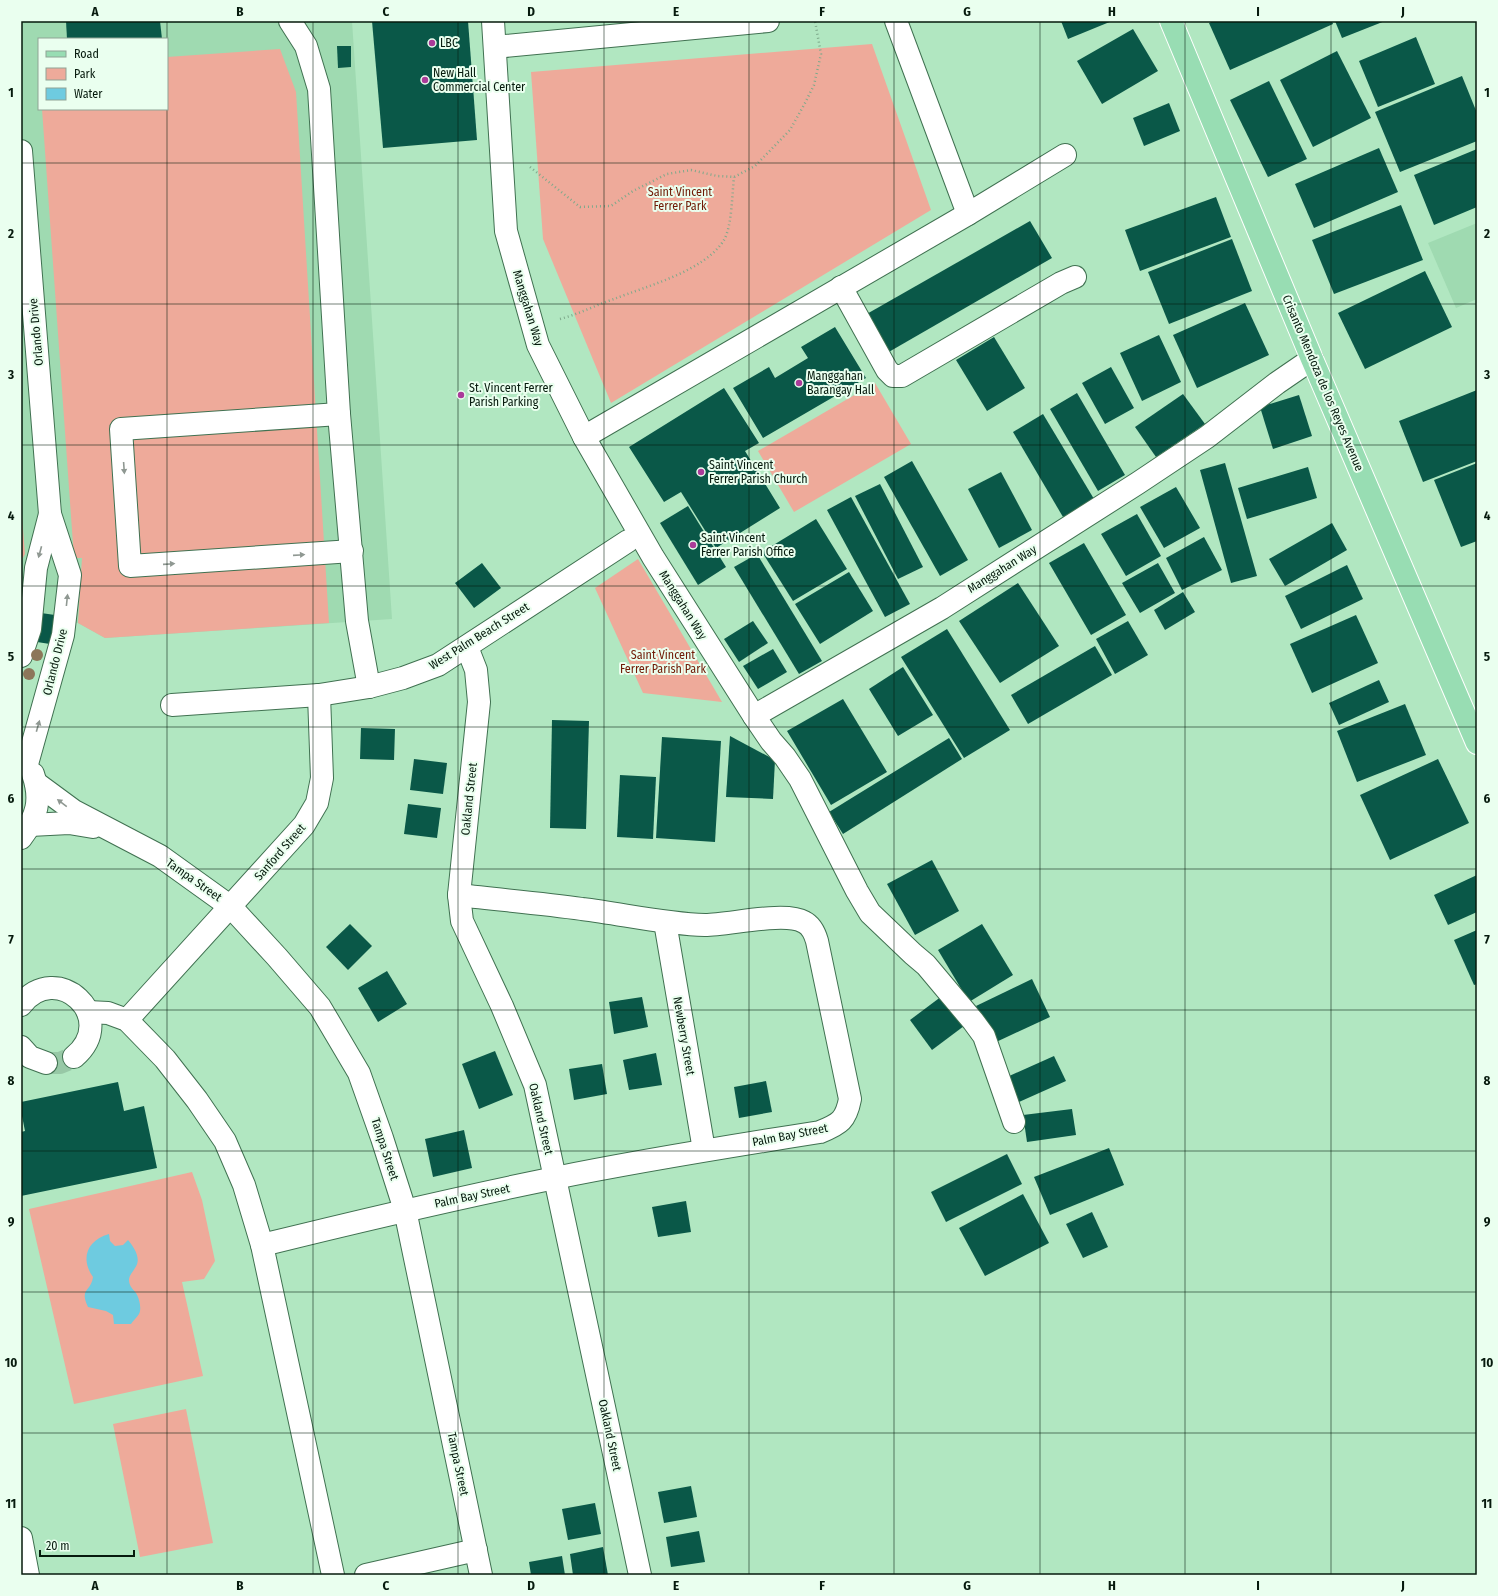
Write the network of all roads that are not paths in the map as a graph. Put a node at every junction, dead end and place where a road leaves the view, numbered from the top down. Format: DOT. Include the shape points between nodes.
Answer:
graph roads {
  1 [pos="290,21"];
  2 [pos="492,21"];
  3 [pos="768,21"];
  4 [pos="896,21"];
  5 [pos="1171,21"];
  6 [pos="495,47"];
  7 [pos="21,151"];
  8 [pos="1065,155"];
  9 [pos="968,214"];
  10 [pos="1075,277"];
  11 [pos="841,287"];
  12 [pos="1312,359"];
  13 [pos="339,414"];
  14 [pos="584,437"];
  15 [pos="50,514"];
  16 [pos="628,542"];
  17 [pos="352,551"];
  18 [pos="467,646"];
  19 [pos="21,656"];
  20 [pos="369,687"];
  21 [pos="319,695"];
  22 [pos="172,705"];
  23 [pos="754,716"];
  24 [pos="1477,743"];
  25 [pos="24,760"];
  26 [pos="36,783"];
  27 [pos="107,830"];
  28 [pos="26,832"];
  29 [pos="459,895"];
  30 [pos="231,907"];
  31 [pos="665,922"];
  32 [pos="21,1005"];
  33 [pos="88,1012"];
  34 [pos="127,1020"];
  35 [pos="21,1047"];
  36 [pos="74,1058"];
  37 [pos="46,1063"];
  38 [pos="1014,1122"];
  39 [pos="704,1150"];
  40 [pos="554,1178"];
  41 [pos="405,1210"];
  42 [pos="262,1245"];
  43 [pos="21,1538"];
  44 [pos="476,1550"];
  45 [pos="28,1575"];
  46 [pos="333,1575"];
  47 [pos="366,1575"];
  48 [pos="481,1575"];
  49 [pos="640,1575"];
  1 -- 13 [label="street" via="306,46 319,89"];
  2 -- 6 [label="street, Manggahan Way"];
  3 -- 6 [label="street"];
  4 -- 9 [label="street"];
  5 -- 12 [label="main road, Crisanto Mendoza de los Reyes Avenue"];
  6 -- 14 [label="street, Manggahan Way" via="506,231 538,345"];
  7 -- 15 [label="street, Orlando Drive"];
  8 -- 9 [label="street"];
  9 -- 11 [label="street"];
  10 -- 11 [label="street" via="902,376 893,376 887,370"];
  11 -- 14 [label="street"];
  12 -- 23 [label="street, Manggahan Way" via="1207,437 1131,488 942,608"];
  12 -- 24 [label="main road, Crisanto Mendoza de los Reyes Avenue"];
  13 -- 17 [label="street"];
  13 -- 17 [label="street, one-way" via="121,429 130,566"];
  14 -- 23 [label="street, Manggahan Way" via="653,557"];
  15 -- 19 [label="street, Orlando Drive, one-way" via="36,568 30,629"];
  25 -- 15 [label="street, Orlando Drive, one-way" via="63,635 70,575"];
  16 -- 18 [label="street, West Palm Beach Street"];
  17 -- 20 [label="street" via="357,621"];
  18 -- 20 [label="street, West Palm Beach Street" via="438,665"];
  18 -- 29 [label="street, Oakland Street" via="476,670 479,702"];
  20 -- 21 [label="street, West Palm Beach Street"];
  21 -- 22 [label="street, West Palm Beach Street"];
  21 -- 30 [label="street, Sanford Street" via="322,778 317,803 304,825"];
  23 -- 38 [label="street" via="800,779 870,913 926,965 984,1036"];
  25 -- 26 [label="street"];
  27 -- 26 [label="street, Tampa Street, one-way" via="74,811"];
  26 -- 28 [label="street" via="36,812"];
  27 -- 28 [label="street, Tampa Street" via="69,823"];
  27 -- 30 [label="street, Tampa Street" via="160,856"];
  29 -- 31 [label="street, Palm Bay Street" via="582,909"];
  29 -- 40 [label="street, Oakland Street" via="462,921 535,1085"];
  30 -- 34 [label="street, Sanford Street"];
  30 -- 41 [label="street, Tampa Street" via="320,1007 359,1073"];
  31 -- 39 [label="street, Newberry Street"];
  31 -- 39 [label="street, Palm Bay Street" via="707,925 789,919 804,922 813,930 850,1099 847,1114 836,1126 820,1132"];
  32 -- 33 [label="street" via="35,992 53,988 62,989 78,997"];
  33 -- 34 [label="street" via="108,1013"];
  33 -- 36 [label="street" via="91,1028 89,1037 86,1045"];
  34 -- 42 [label="street" via="165,1059 225,1141 244,1185"];
  35 -- 37 [label="street" via="30,1057"];
  39 -- 40 [label="street, Palm Bay Street"];
  40 -- 41 [label="street, Palm Bay Street"];
  40 -- 49 [label="street, Oakland Street"];
  41 -- 42 [label="street, Palm Bay Street"];
  41 -- 44 [label="street, Tampa Street"];
  42 -- 46 [label="street"];
  43 -- 45 [label="street"];
  44 -- 47 [label="street"];
  44 -- 48 [label="street, Tampa Street"];
}
